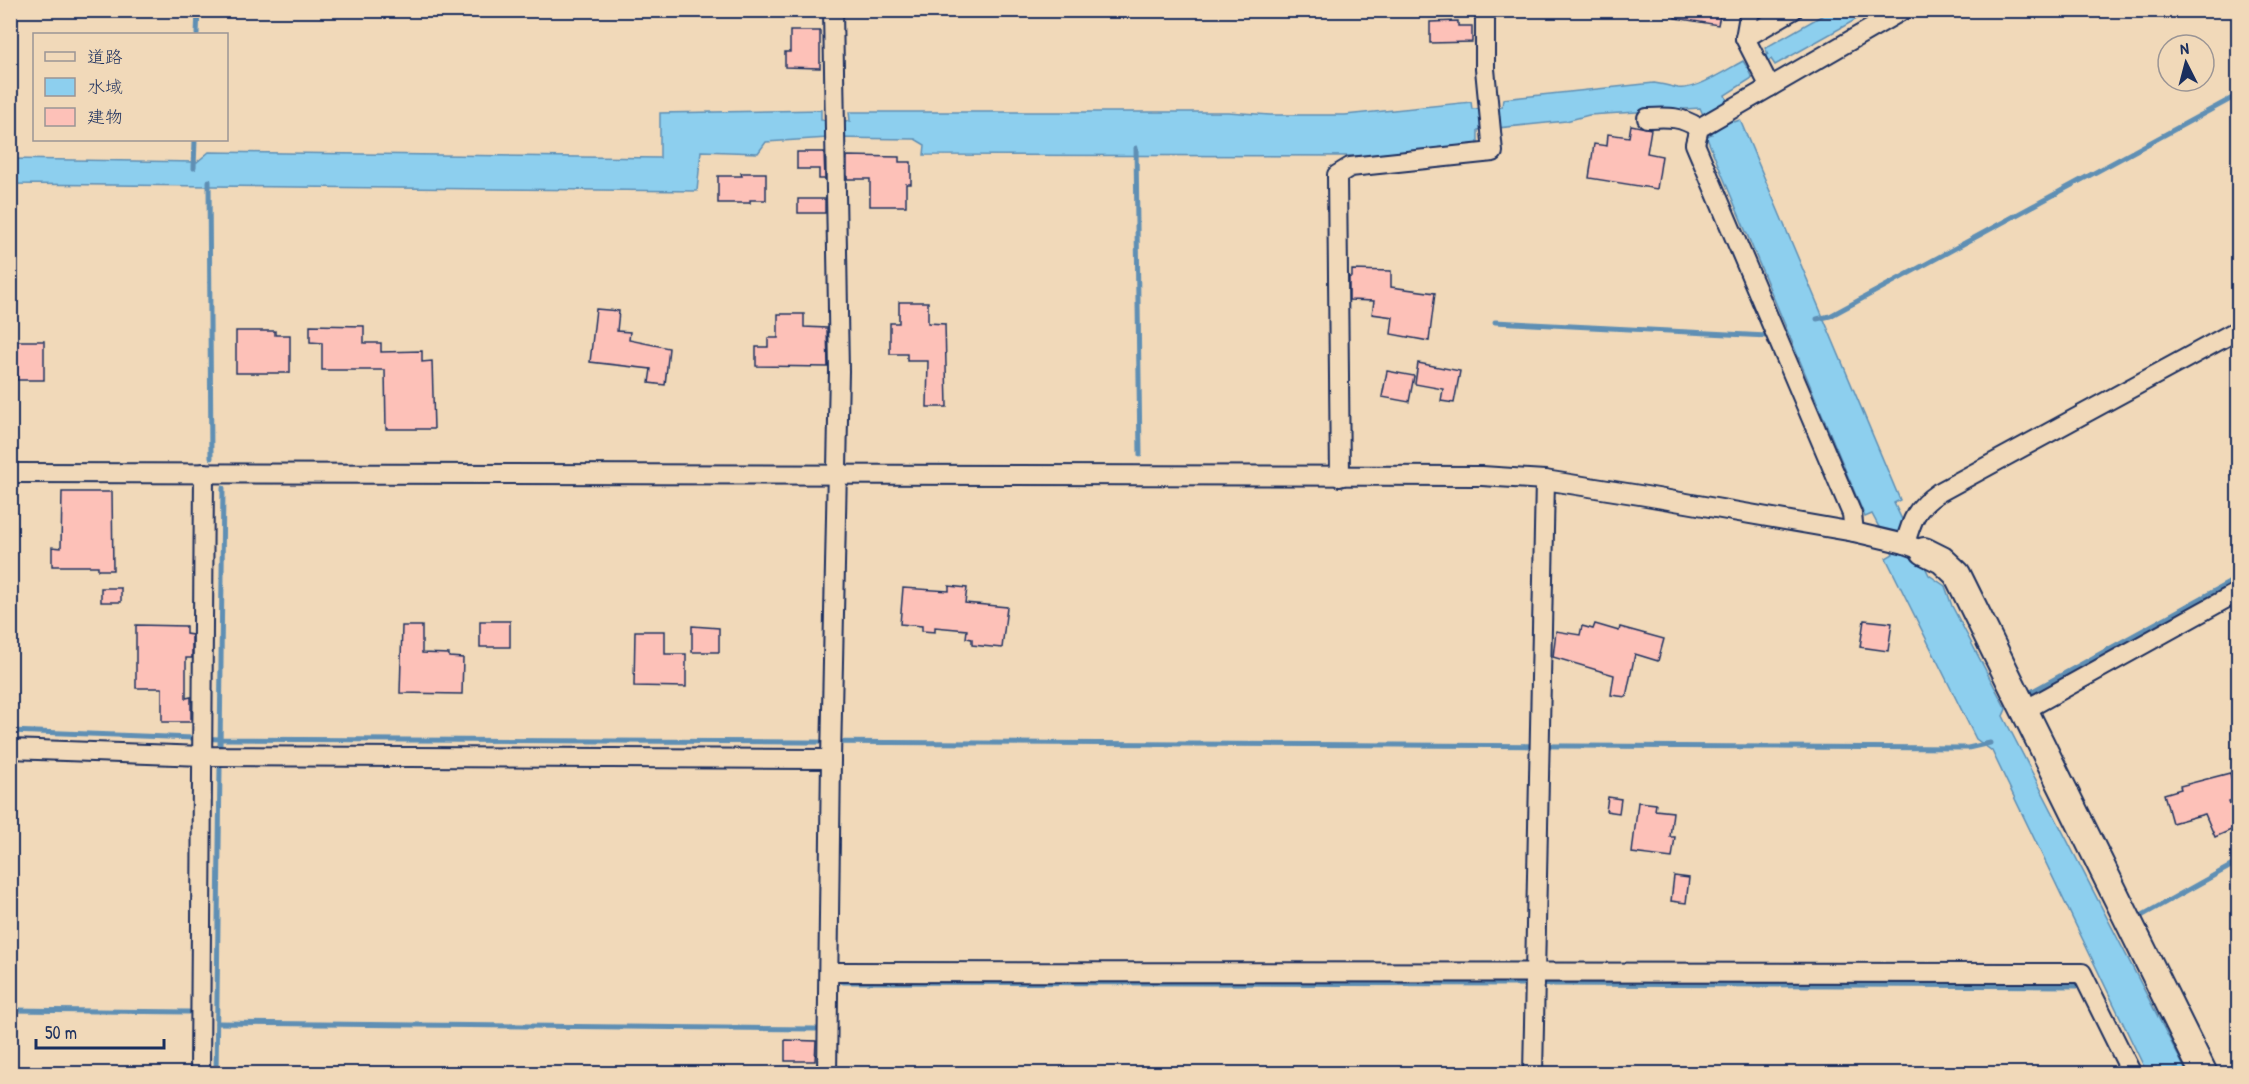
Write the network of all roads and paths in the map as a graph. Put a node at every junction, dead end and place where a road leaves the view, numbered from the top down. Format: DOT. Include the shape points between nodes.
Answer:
graph roads {
  1 [pos="833,10"];
  2 [pos="1485,10"];
  3 [pos="1750,10"];
  4 [pos="1793,10"];
  5 [pos="1903,10"];
  6 [pos="1749,45"];
  7 [pos="1767,79"];
  8 [pos="1647,118"];
  9 [pos="1702,127"];
  10 [pos="2238,330"];
  11 [pos="10,473"];
  12 [pos="204,473"];
  13 [pos="838,474"];
  14 [pos="1340,477"];
  15 [pos="1545,480"];
  16 [pos="1854,532"];
  17 [pos="1915,548"];
  18 [pos="2238,592"];
  19 [pos="2025,710"];
  20 [pos="203,744"];
  21 [pos="831,747"];
  22 [pos="10,749"];
  23 [pos="829,972"];
  24 [pos="1535,972"];
  25 [pos="200,1074"];
  26 [pos="827,1074"];
  27 [pos="1533,1074"];
  28 [pos="2132,1074"];
  29 [pos="2204,1074"];
  1 -- 13 [label="street"];
  2 -- 14 [label="street" via="1492,152 1350,167 1336,175"];
  3 -- 6 [label="street"];
  4 -- 6 [label="street"];
  5 -- 7 [label="street"];
  6 -- 7 [label="street"];
  7 -- 9 [label="street" via="1738,106"];
  8 -- 9 [label="street" via="1673,117"];
  9 -- 16 [label="street" via="1695,144 1852,514"];
  10 -- 17 [label="street" via="1923,503 1911,520"];
  11 -- 12 [label="street"];
  12 -- 13 [label="street"];
  12 -- 20 [label="street"];
  13 -- 14 [label="street"];
  13 -- 21 [label="street"];
  14 -- 15 [label="street" via="1482,476"];
  15 -- 16 [label="street"];
  15 -- 24 [label="street"];
  16 -- 17 [label="street"];
  17 -- 19 [label="street" via="1942,560 1957,574"];
  18 -- 19 [label="street"];
  19 -- 29 [label="street"];
  20 -- 21 [label="street"];
  20 -- 22 [label="street"];
  20 -- 25 [label="street"];
  21 -- 23 [label="street"];
  23 -- 24 [label="street"];
  23 -- 26 [label="street"];
  24 -- 27 [label="street"];
  24 -- 28 [label="street" via="2082,973"];
}
